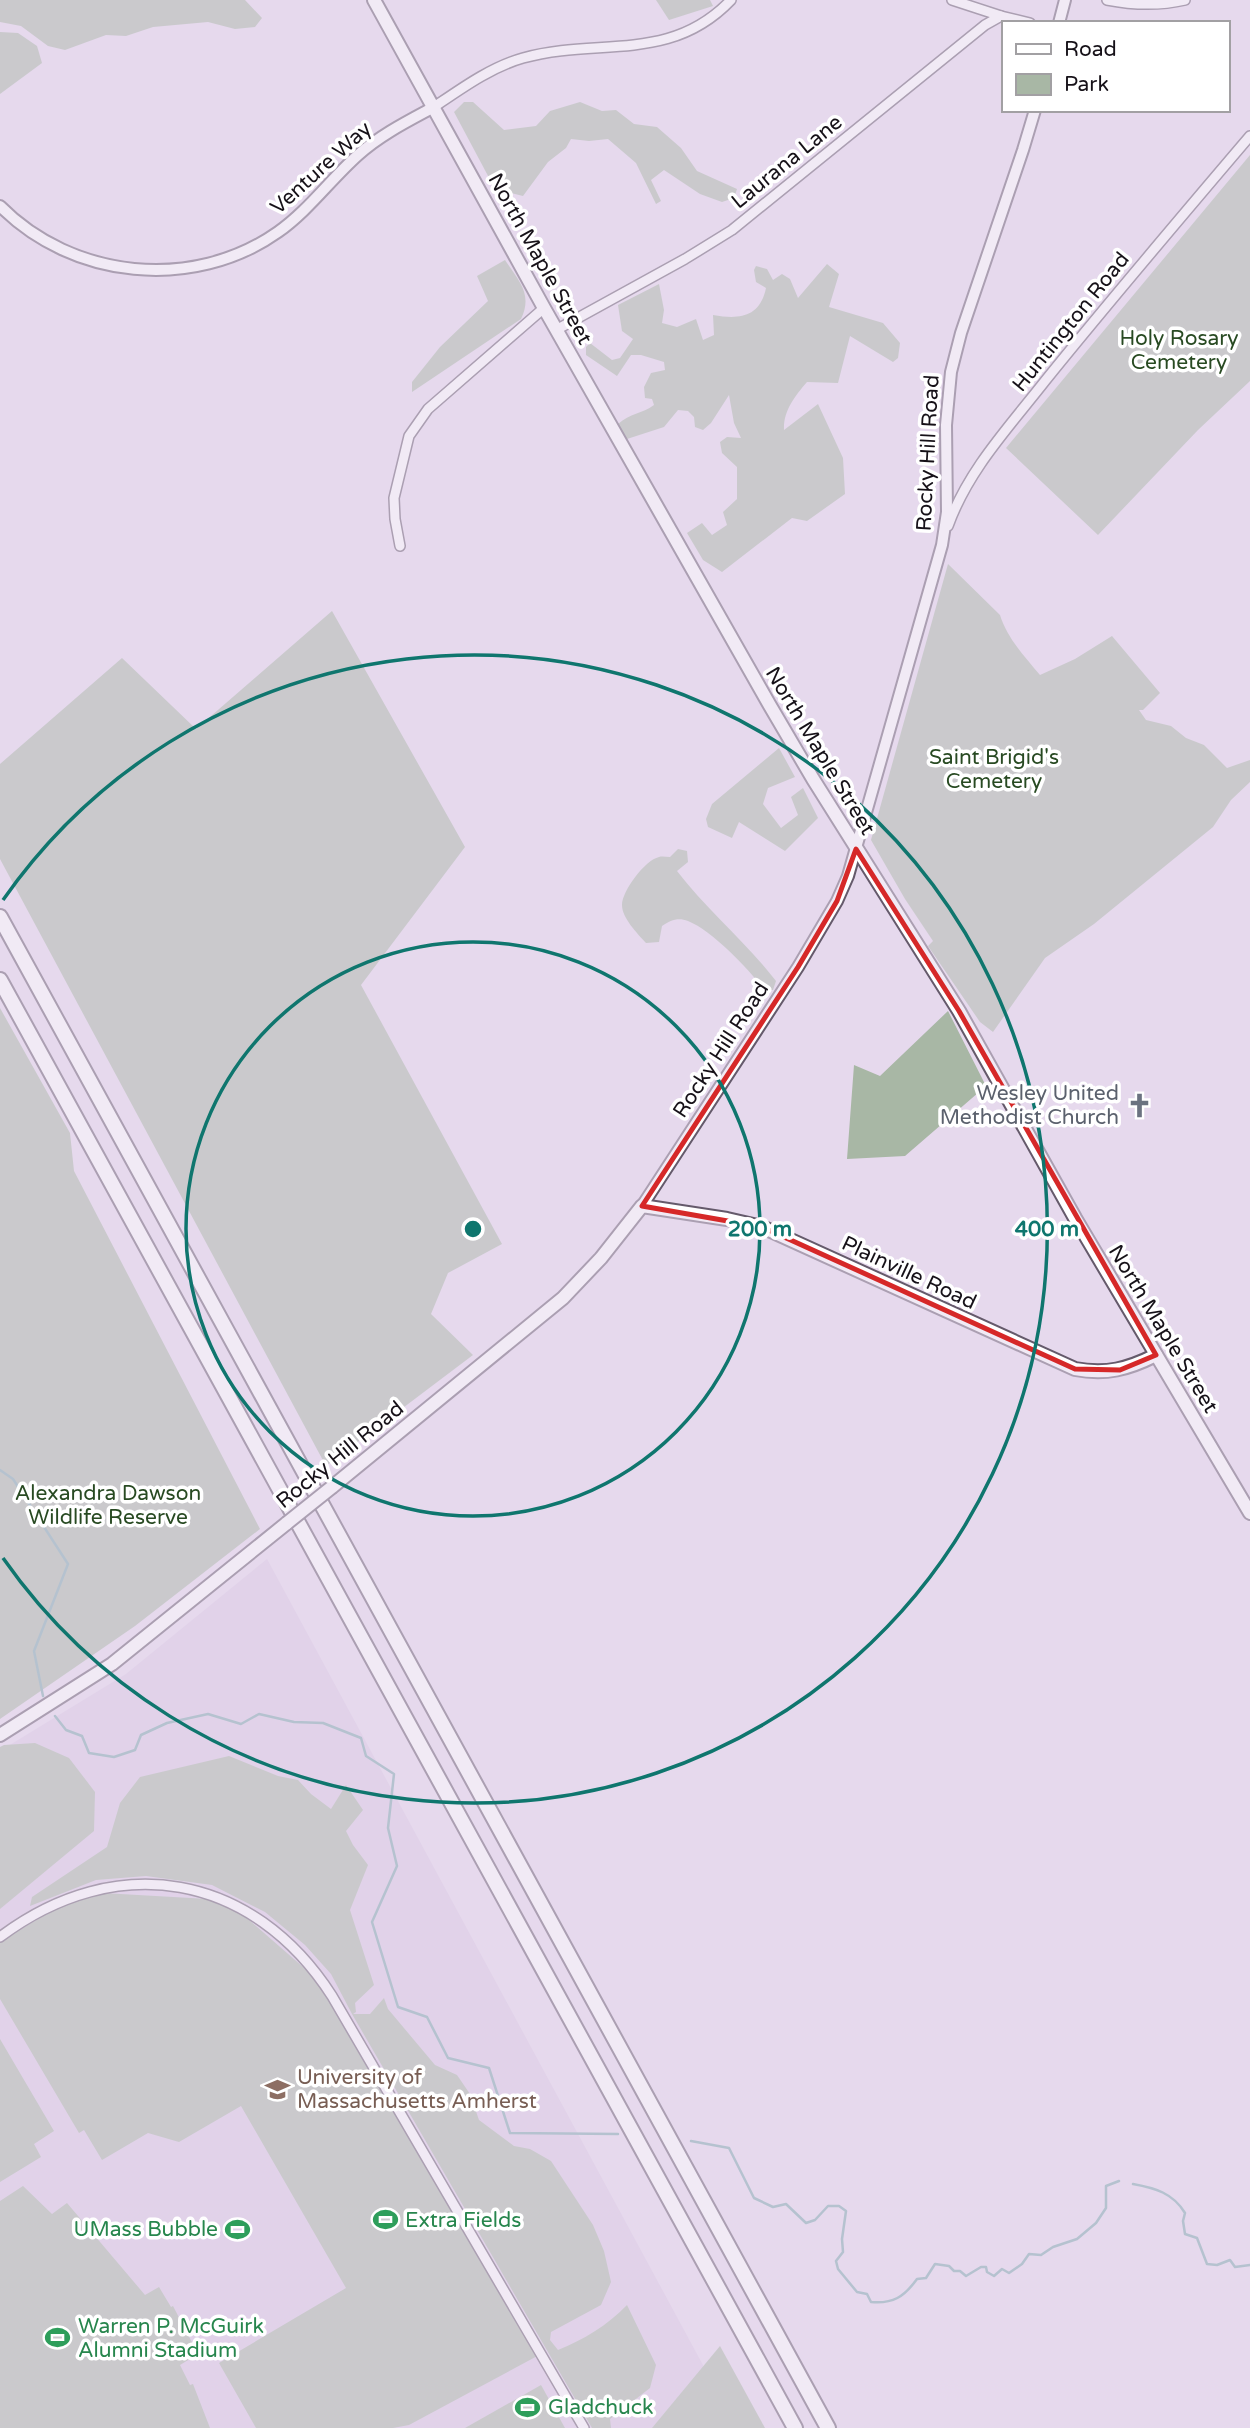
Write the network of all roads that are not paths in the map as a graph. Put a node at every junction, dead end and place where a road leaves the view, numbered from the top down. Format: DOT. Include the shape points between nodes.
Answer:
graph roads {
  1 [pos="374,0"];
  2 [pos="732,0"];
  3 [pos="952,0"];
  4 [pos="1065,0"];
  5 [pos="1107,0"];
  6 [pos="1185,0"];
  7 [pos="1000,16"];
  8 [pos="1021,21"];
  9 [pos="1060,21"];
  10 [pos="434,107"];
  11 [pos="1034,112"];
  12 [pos="1250,136"];
  13 [pos="0,206"];
  14 [pos="544,308"];
  15 [pos="556,330"];
  16 [pos="942,545"];
  17 [pos="400,546"];
  18 [pos="856,849"];
  19 [pos="0,917"];
  20 [pos="0,980"];
  21 [pos="642,1206"];
  22 [pos="1156,1355"];
  23 [pos="1250,1513"];
  24 [pos="0,1735"];
  25 [pos="0,1937"];
  26 [pos="584,2428"];
  27 [pos="794,2428"];
  28 [pos="828,2428"];
  1 -- 10 [label="main road, North Maple Street"];
  2 -- 10 [label="street" via="674,38 523,58"];
  3 -- 7 [label="street"];
  4 -- 9 [label="street"];
  5 -- 6 [label="street" via="1159,5"];
  7 -- 8 [label="street"];
  7 -- 15 [label="street, Laurana Lane" via="732,230"];
  10 -- 13 [label="street, Venture Way" via="359,154 277,233 217,261 145,271 94,262 42,239"];
  10 -- 14 [label="main road, North Maple Street"];
  11 -- 16 [label="street, Rocky Hill Road" via="951,372"];
  12 -- 16 [label="street, Huntington Road" via="979,465 961,495"];
  14 -- 15 [label="main road, North Maple Street"];
  14 -- 17 [label="street" via="428,410 409,436 394,498"];
  15 -- 18 [label="main road, North Maple Street"];
  16 -- 18 [label="street, Rocky Hill Road"];
  18 -- 21 [label="street, Rocky Hill Road" via="843,889 819,933"];
  18 -- 22 [label="main road, North Maple Street" via="959,1011"];
  19 -- 28 [label="main road"];
  20 -- 27 [label="main road"];
  21 -- 22 [label="main road, Plainville Road" via="762,1227 1075,1369 1120,1370"];
  21 -- 24 [label="main road, Rocky Hill Road, bridge" via="564,1298 112,1664"];
  22 -- 23 [label="main road, North Maple Street"];
  25 -- 26 [label="street" via="32,1915 76,1895 141,1885 210,1894 277,1933 313,1968 346,2018"];
}
